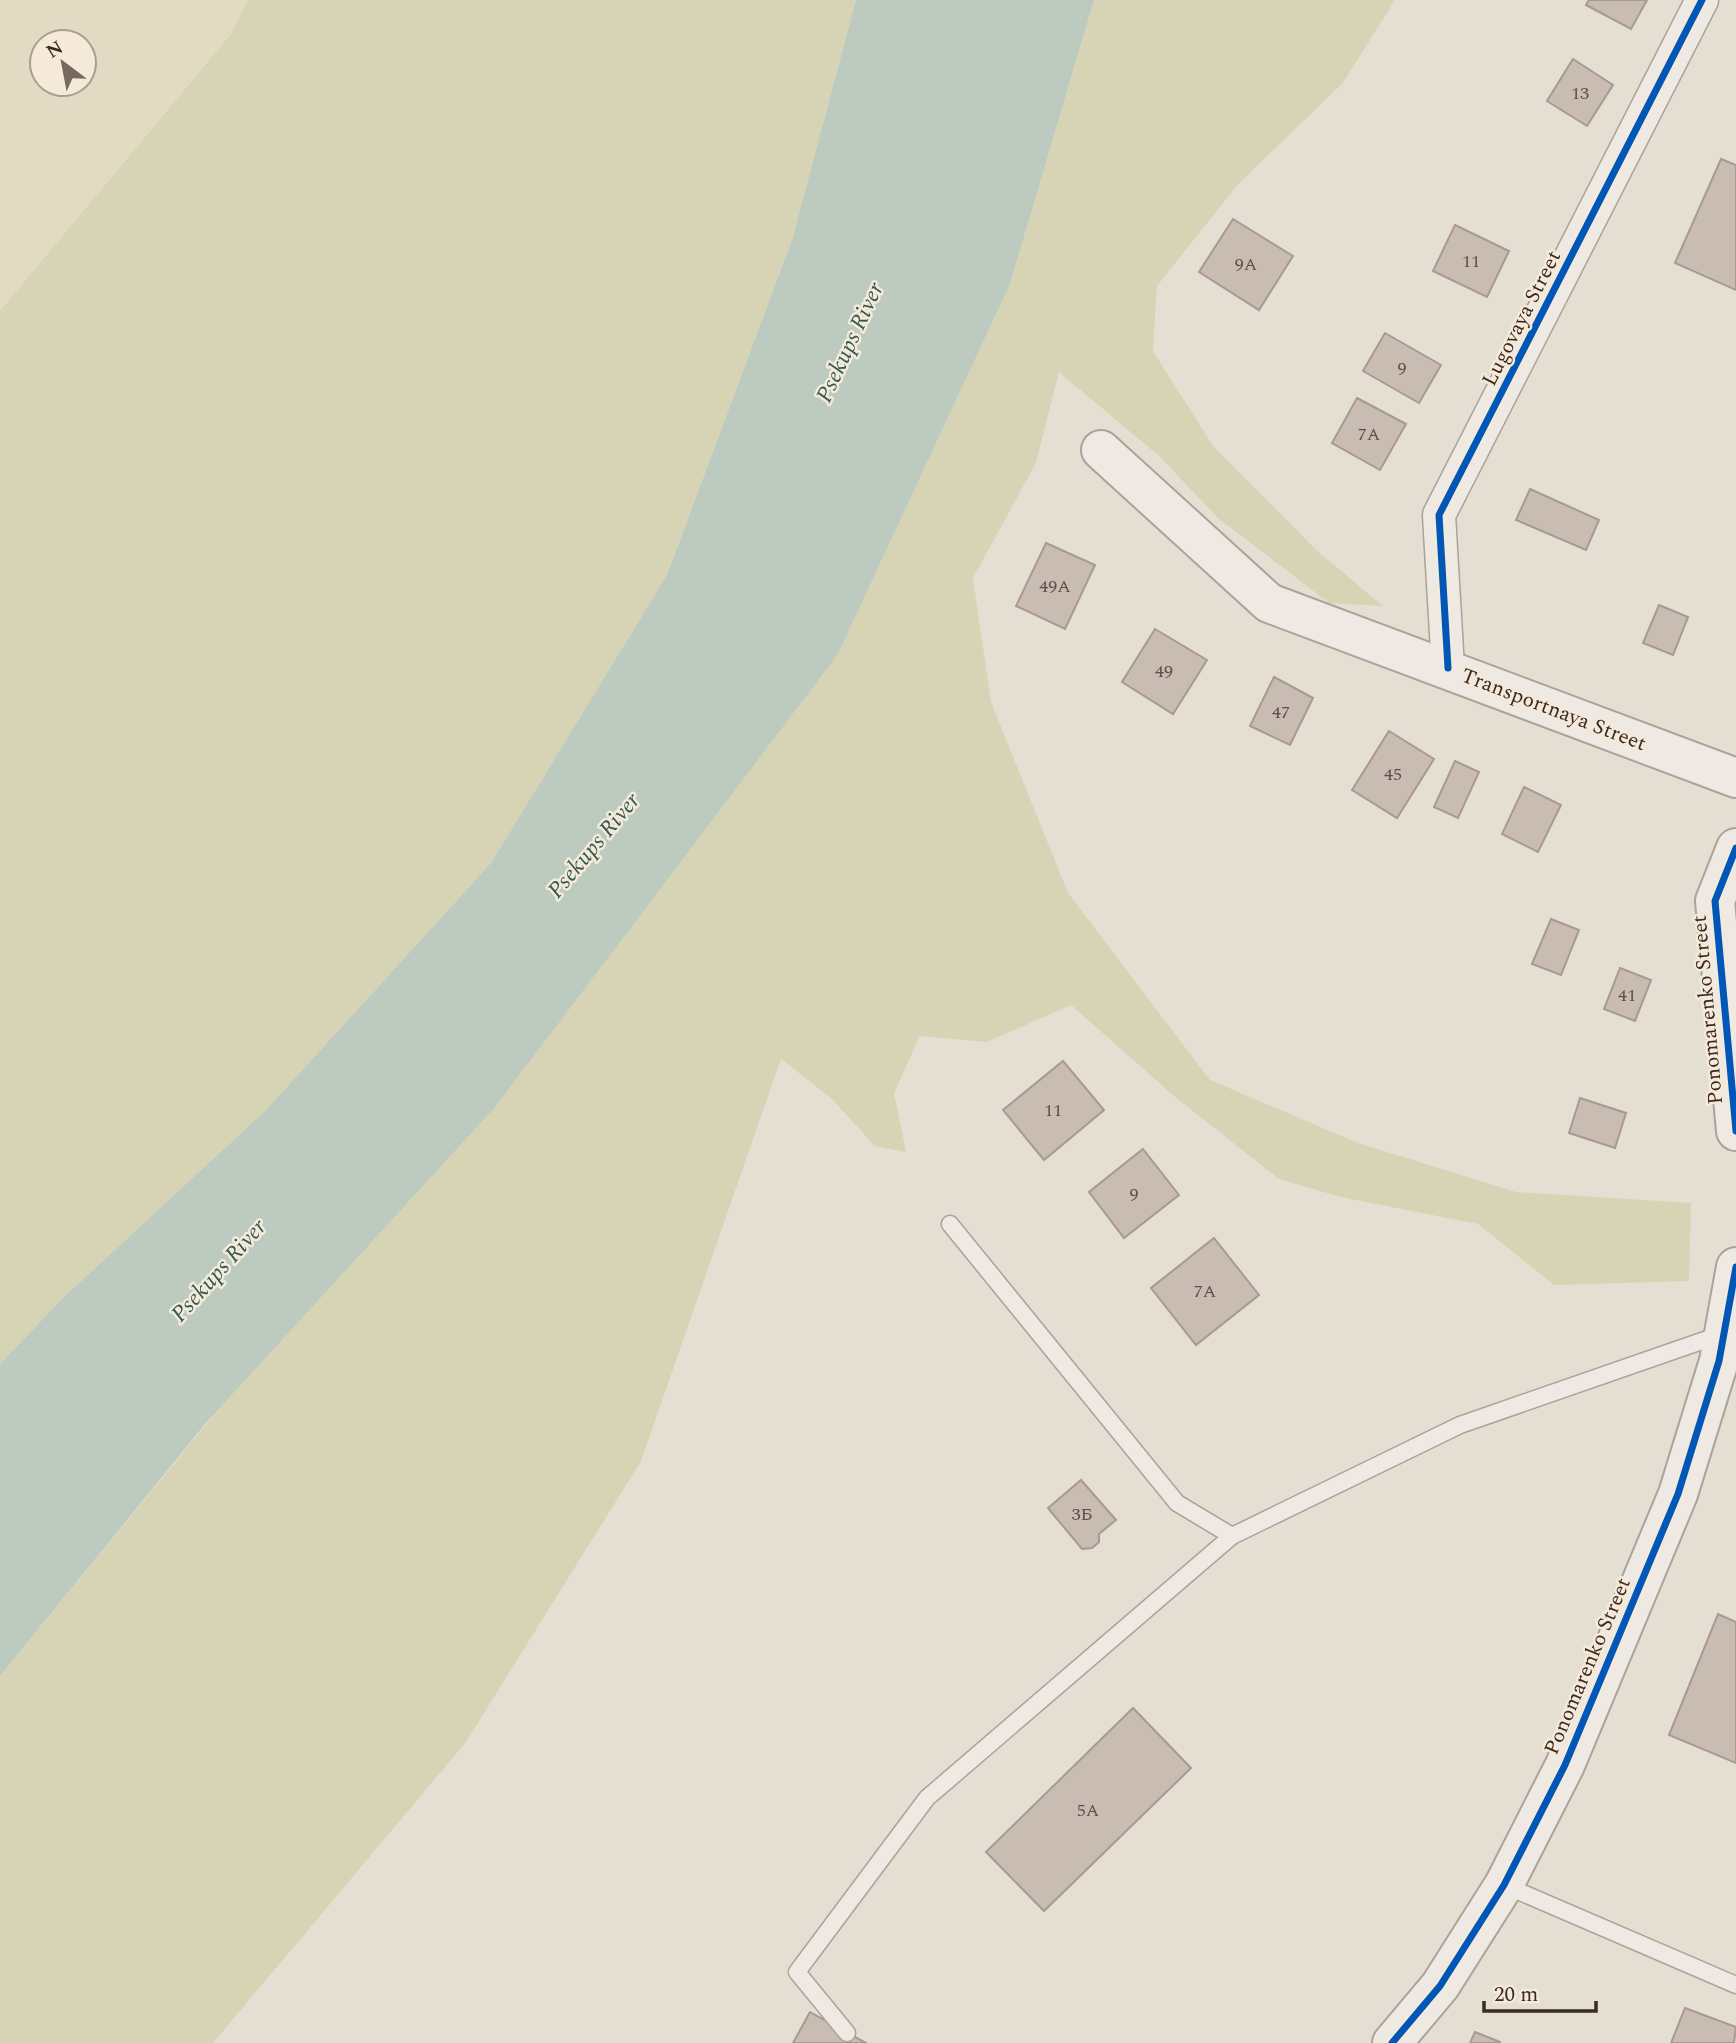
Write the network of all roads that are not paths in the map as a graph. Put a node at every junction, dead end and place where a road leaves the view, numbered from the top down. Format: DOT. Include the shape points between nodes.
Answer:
graph roads {
  1 [pos="1702,0"];
  2 [pos="1101,450"];
  3 [pos="1448,668"];
  4 [pos="1736,778"];
  5 [pos="1736,848"];
  6 [pos="1736,1131"];
  7 [pos="950,1224"];
  8 [pos="1736,1267"];
  9 [pos="1724,1334"];
  10 [pos="1232,1536"];
  11 [pos="1504,1885"];
  12 [pos="1736,1985"];
  13 [pos="848,2033"];
  14 [pos="1392,2043"];
  1 -- 3 [label="street, Lugovaya Street" via="1439,514"];
  2 -- 3 [label="street, Transportnaya Street" via="1269,603"];
  3 -- 4 [label="street, Transportnaya Street"];
  5 -- 6 [label="street, Ponomarenko Street" via="1715,901"];
  7 -- 10 [label="lane" via="1177,1503"];
  8 -- 9 [label="street, Ponomarenko Street"];
  9 -- 10 [label="lane" via="1460,1425"];
  9 -- 11 [label="street, Ponomarenko Street" via="1678,1494 1564,1765"];
  10 -- 13 [label="lane" via="927,1798 797,1972"];
  11 -- 12 [label="lane"];
  11 -- 14 [label="street, Ponomarenko Street" via="1440,1986"];
}
